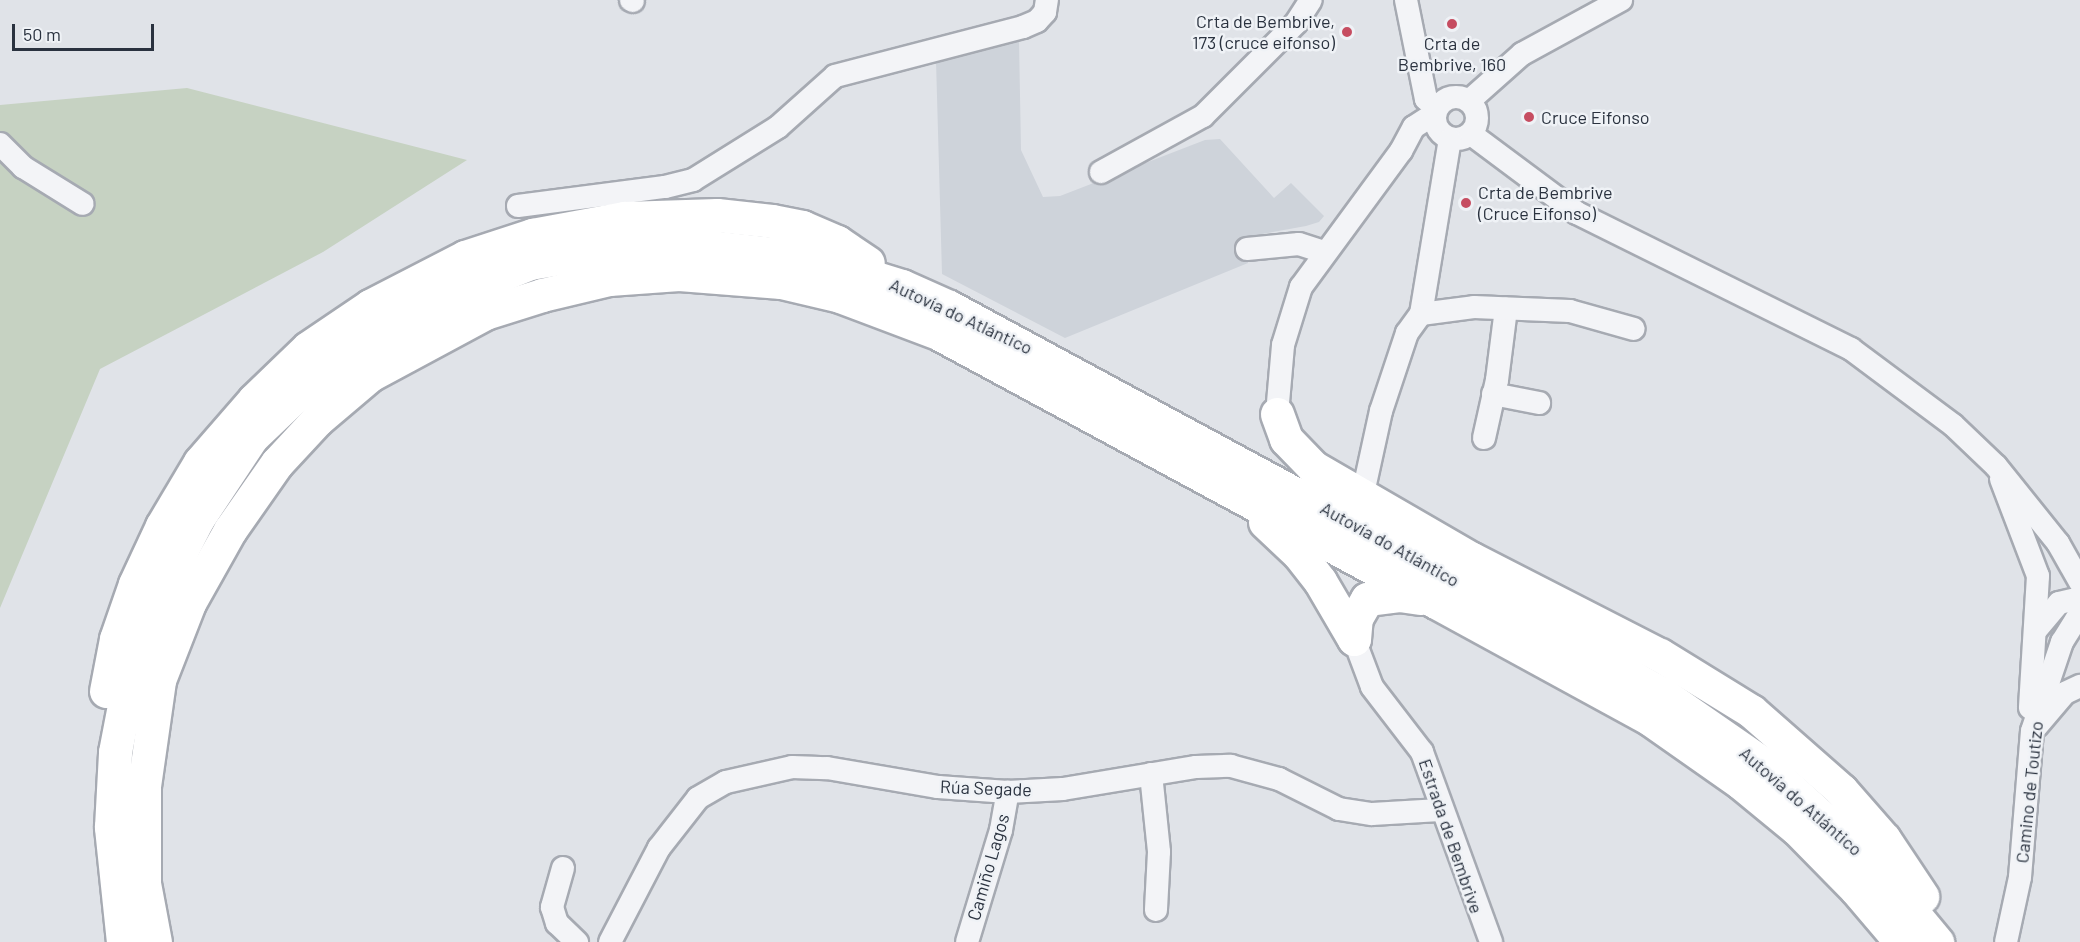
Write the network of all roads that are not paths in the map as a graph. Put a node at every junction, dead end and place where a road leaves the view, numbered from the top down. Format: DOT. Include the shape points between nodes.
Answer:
graph roads {
  1 [pos="1047,0"];
  2 [pos="1311,0"];
  3 [pos="1406,0"];
  4 [pos="1621,0"];
  5 [pos="1448,105"];
  6 [pos="1455,136"];
  7 [pos="1401,151"];
  8 [pos="4,156"];
  9 [pos="1101,172"];
  10 [pos="83,204"];
  11 [pos="518,206"];
  12 [pos="1247,249"];
  13 [pos="1324,252"];
  14 [pos="1506,309"];
  15 [pos="1421,314"];
  16 [pos="1634,329"];
  17 [pos="1493,394"];
  18 [pos="1539,403"];
  19 [pos="1277,414"];
  20 [pos="1484,438"];
  21 [pos="1996,466"];
  22 [pos="1234,492"];
  23 [pos="1362,498"];
  24 [pos="2080,582"];
  25 [pos="2080,598"];
  26 [pos="1434,601"];
  27 [pos="2080,613"];
  28 [pos="2037,629"];
  29 [pos="1354,639"];
  30 [pos="2080,686"];
  31 [pos="2032,731"];
  32 [pos="1151,774"];
  33 [pos="1008,792"];
  34 [pos="1440,810"];
  35 [pos="562,868"];
  36 [pos="1156,910"];
  37 [pos="2007,939"];
  38 [pos="1937,941"];
  39 [pos="123,942"];
  40 [pos="155,942"];
  41 [pos="577,942"];
  42 [pos="610,942"];
  43 [pos="967,942"];
  44 [pos="1491,942"];
  45 [pos="1901,942"];
  1 -- 11 [label="street" via="1045,12 1023,27 835,76 778,127 693,180"];
  2 -- 9 [label="street" via="1296,23 1203,116"];
  3 -- 5 [label="street" via="1420,61"];
  4 -- 5 [label="street" via="1522,54"];
  5 -- 6 [label="street" via="1436,126"];
  5 -- 6 [label="street" via="1477,117"];
  5 -- 7 [label="street" via="1413,127"];
  6 -- 7 [label="street"];
  6 -- 15 [label="street"];
  6 -- 21 [label="street" via="1577,213 1851,349 1953,425"];
  7 -- 13 [label="street"];
  8 -- 10 [label="street"];
  12 -- 13 [label="street" via="1299,244"];
  13 -- 19 [label="street" via="1301,287 1287,325"];
  14 -- 15 [label="street"];
  14 -- 16 [label="street" via="1579,313"];
  14 -- 17 [label="street"];
  15 -- 23 [label="street" via="1407,333 1381,411"];
  17 -- 18 [label="street"];
  17 -- 20 [label="street"];
  19 -- 23 [label="highway" via="1286,439 1313,467"];
  21 -- 24 [label="street" via="2058,543"];
  21 -- 28 [label="street" via="2038,576"];
  22 -- 26 [label="highway, Autovía do Atlántico"];
  22 -- 29 [label="highway" via="1299,554"];
  22 -- 40 [label="highway, Autovía do Atlántico" via="938,333 840,296 781,282 679,274 609,279 542,294 485,313 370,375 317,420 277,463 230,530 189,603 159,680 144,786 144,883"];
  23 -- 38 [label="highway" via="1660,655 1751,711 1809,759 1884,839 1927,905"];
  25 -- 28 [label="street" via="2059,603"];
  26 -- 29 [label="highway" via="1399,595 1367,599 1356,618"];
  26 -- 45 [label="highway, Autovía do Atlántico" via="1650,719 1741,783 1804,837"];
  27 -- 31 [label="street, Camino de Toutizo" via="2062,642"];
  28 -- 31 [label="street" via="2030,702"];
  29 -- 34 [label="street, Estrada de Bembrive" via="1372,687 1422,752"];
  30 -- 31 [label="street" via="2065,693"];
  31 -- 37 [label="street, Camino de Toutizo" via="2020,877"];
  32 -- 33 [label="street, Rúa Segade" via="1063,789"];
  32 -- 34 [label="street, Rúa Segade" via="1231,766 1279,779 1339,809 1372,814"];
  32 -- 36 [label="street" via="1159,852"];
  33 -- 42 [label="street, Rúa Segade" via="938,787 827,768 792,767 726,782 698,798 681,815 659,848"];
  33 -- 43 [label="street, Camiño Lagos" via="1001,830"];
  34 -- 44 [label="street, Estrada de Bembrive"];
  35 -- 41 [label="street" via="552,908 557,923"];
  38 -- 39 [label="highway, Autovía do Atlántico" via="1869,860 1821,814 1762,763 1664,695 1053,359 902,286 837,242 802,227 717,215 635,217 531,235 465,256 370,306 308,348 254,400 200,462 162,526 135,584 116,639 104,699 102,735"];
}
